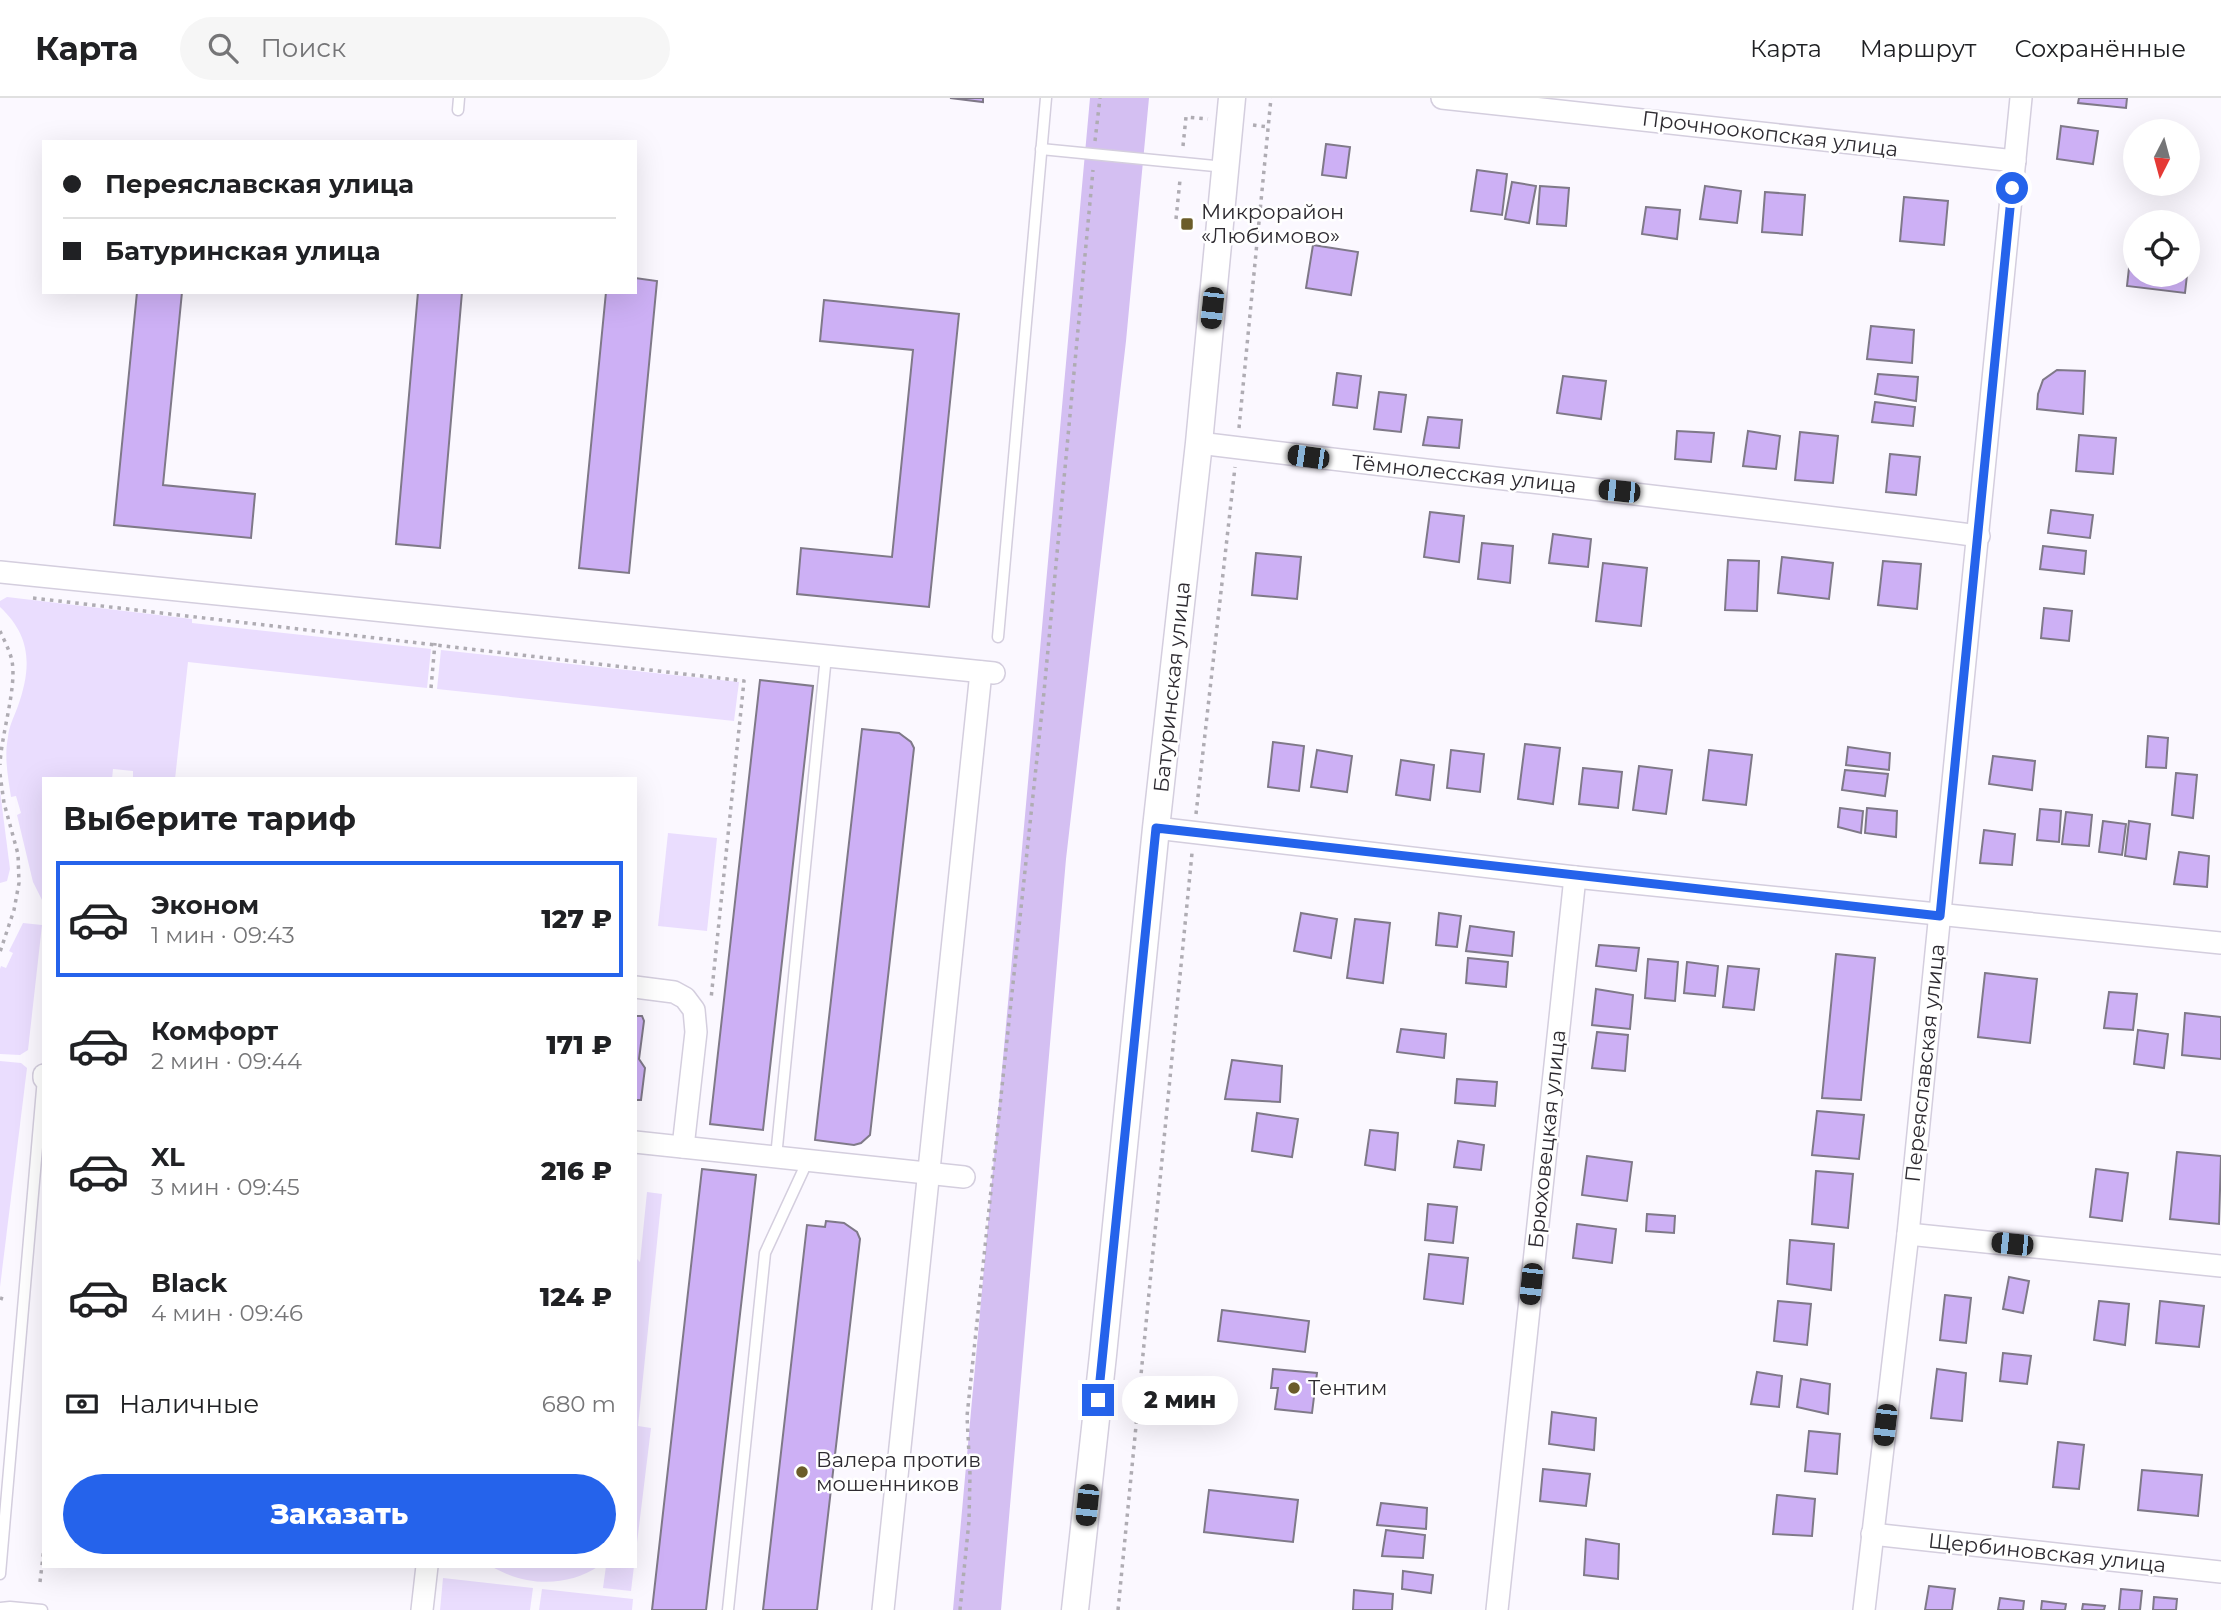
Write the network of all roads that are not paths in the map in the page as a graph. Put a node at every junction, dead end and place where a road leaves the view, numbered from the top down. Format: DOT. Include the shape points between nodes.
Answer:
graph roads {
  1 [pos="459,98"];
  2 [pos="1046,98"];
  3 [pos="1232,98"];
  4 [pos="1442,98"];
  5 [pos="2021,98"];
  6 [pos="458,110"];
  7 [pos="1041,149"];
  8 [pos="2015,161"];
  9 [pos="1225,167"];
  10 [pos="1199,443"];
  11 [pos="1979,536"];
  12 [pos="0,572"];
  13 [pos="998,637"];
  14 [pos="826,656"];
  15 [pos="1156,828"];
  16 [pos="1575,877"];
  17 [pos="1940,916"];
  18 [pos="2221,943"];
  19 [pos="637,987"];
  20 [pos="42,1100"];
  21 [pos="637,1142"];
  22 [pos="683,1147"];
  23 [pos="776,1157"];
  24 [pos="808,1160"];
  25 [pos="927,1173"];
  26 [pos="964,1177"];
  27 [pos="1908,1234"];
  28 [pos="2221,1266"];
  29 [pos="1872,1535"];
  30 [pos="427,1568"];
  31 [pos="2221,1572"];
  32 [pos="0,1574"];
  33 [pos="0,1608"];
  34 [pos="42,1610"];
  35 [pos="422,1610"];
  36 [pos="729,1610"];
  37 [pos="883,1610"];
  38 [pos="1075,1610"];
  39 [pos="1497,1610"];
  40 [pos="1864,1610"];
  1 -- 6 [label="lane"];
  2 -- 7 [label="lane"];
  3 -- 9 [label="street, Батуринская улица"];
  4 -- 8 [label="street, Прочноокопская улица"];
  5 -- 8 [label="street, Переяславская улица"];
  7 -- 9 [label="lane"];
  7 -- 13 [label="lane"];
  8 -- 11 [label="street, Переяславская улица"];
  9 -- 10 [label="street, Батуринская улица"];
  10 -- 11 [label="street, Тёмнолесская улица"];
  10 -- 15 [label="street, Батуринская улица"];
  11 -- 17 [label="street, Переяславская улица"];
  12 -- 14 [label="street"];
  14 -- 23 [label="lane"];
  14 -- 25 [label="street" via="987,673"];
  15 -- 16 [label="street"];
  15 -- 38 [label="street, Батуринская улица"];
  16 -- 17 [label="street"];
  16 -- 39 [label="street, Брюховецкая улица"];
  17 -- 18 [label="street"];
  17 -- 27 [label="street, Переяславская улица"];
  19 -- 22 [label="street" via="674,992 694,1010 696,1032"];
  20 -- 32 [label="lane"];
  21 -- 22 [label="street"];
  22 -- 23 [label="street"];
  23 -- 24 [label="street"];
  24 -- 25 [label="street"];
  24 -- 36 [label="lane" via="765,1253"];
  25 -- 26 [label="street"];
  25 -- 37 [label="street"];
  27 -- 28 [label="street"];
  27 -- 29 [label="street, Переяславская улица"];
  29 -- 31 [label="street, Щербиновская улица"];
  29 -- 40 [label="street, Переяславская улица"];
  30 -- 35 [label="street"];
  33 -- 34 [label="lane"];
}
